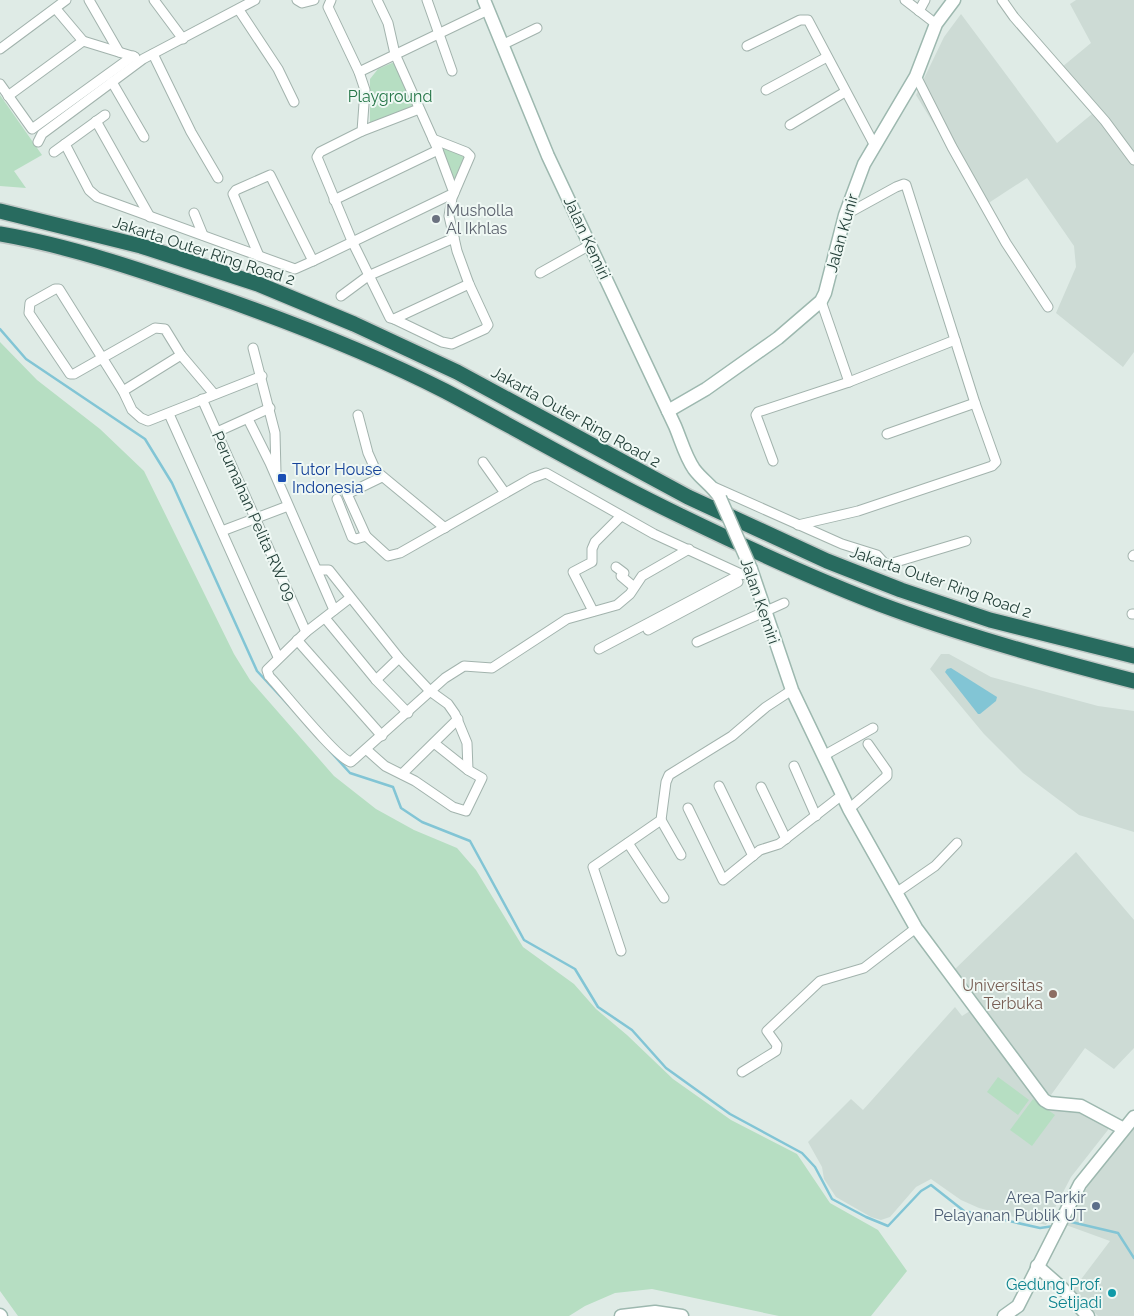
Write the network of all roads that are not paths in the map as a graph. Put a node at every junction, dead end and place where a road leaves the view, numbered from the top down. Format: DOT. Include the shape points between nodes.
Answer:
graph roads {
  1 [pos="66,0"];
  2 [pos="89,0"];
  3 [pos="154,0"];
  4 [pos="255,0"];
  5 [pos="297,0"];
  6 [pos="314,0"];
  7 [pos="331,0"];
  8 [pos="377,0"];
  9 [pos="427,0"];
  10 [pos="904,0"];
  11 [pos="925,0"];
  12 [pos="1002,0"];
  13 [pos="950,1"];
  14 [pos="486,5"];
  15 [pos="56,8"];
  16 [pos="239,10"];
  17 [pos="919,11"];
  18 [pos="936,24"];
  19 [pos="537,28"];
  20 [pos="440,33"];
  21 [pos="183,39"];
  22 [pos="83,41"];
  23 [pos="502,45"];
  24 [pos="747,46"];
  25 [pos="0,49"];
  26 [pos="119,52"];
  27 [pos="153,54"];
  28 [pos="395,54"];
  29 [pos="133,56"];
  30 [pos="827,57"];
  31 [pos="143,59"];
  32 [pos="452,71"];
  33 [pos="359,72"];
  34 [pos="916,76"];
  35 [pos="112,82"];
  36 [pos="0,84"];
  37 [pos="766,90"];
  38 [pos="845,92"];
  39 [pos="8,96"];
  40 [pos="294,102"];
  41 [pos="419,109"];
  42 [pos="105,115"];
  43 [pos="96,121"];
  44 [pos="790,125"];
  45 [pos="362,130"];
  46 [pos="144,138"];
  47 [pos="433,139"];
  48 [pos="38,142"];
  49 [pos="65,144"];
  50 [pos="875,146"];
  51 [pos="438,150"];
  52 [pos="54,152"];
  53 [pos="1134,160"];
  54 [pos="218,178"];
  55 [pos="454,194"];
  56 [pos="334,200"];
  57 [pos="0,211"];
  58 [pos="194,214"];
  59 [pos="845,215"];
  60 [pos="150,217"];
  61 [pos="0,234"];
  62 [pos="203,235"];
  63 [pos="454,238"];
  64 [pos="352,241"];
  65 [pos="590,245"];
  66 [pos="259,256"];
  67 [pos="313,261"];
  68 [pos="540,273"];
  69 [pos="368,276"];
  70 [pos="469,284"];
  71 [pos="342,296"];
  72 [pos="821,301"];
  73 [pos="1048,307"];
  74 [pos="394,319"];
  75 [pos="955,340"];
  76 [pos="253,348"];
  77 [pos="181,355"];
  78 [pos="102,360"];
  79 [pos="262,376"];
  80 [pos="849,382"];
  81 [pos="123,391"];
  82 [pos="214,394"];
  83 [pos="202,399"];
  84 [pos="975,403"];
  85 [pos="270,408"];
  86 [pos="668,411"];
  87 [pos="169,414"];
  88 [pos="358,415"];
  89 [pos="248,419"];
  90 [pos="217,432"];
  91 [pos="887,434"];
  92 [pos="773,461"];
  93 [pos="483,462"];
  94 [pos="382,477"];
  95 [pos="276,478"];
  96 [pos="717,492"];
  97 [pos="505,493"];
  98 [pos="337,499"];
  99 [pos="288,506"];
  100 [pos="621,516"];
  101 [pos="254,518"];
  102 [pos="798,525"];
  103 [pos="445,528"];
  104 [pos="222,531"];
  105 [pos="366,536"];
  106 [pos="966,541"];
  107 [pos="689,550"];
  108 [pos="616,567"];
  109 [pos="318,570"];
  110 [pos="748,574"];
  111 [pos="634,587"];
  112 [pos="350,598"];
  113 [pos="784,603"];
  114 [pos="334,610"];
  115 [pos="593,611"];
  116 [pos="766,611"];
  117 [pos="324,618"];
  118 [pos="648,630"];
  119 [pos="306,632"];
  120 [pos="297,640"];
  121 [pos="696,642"];
  122 [pos="598,649"];
  123 [pos="1134,656"];
  124 [pos="278,657"];
  125 [pos="399,658"];
  126 [pos="376,680"];
  127 [pos="1134,681"];
  128 [pos="792,690"];
  129 [pos="430,691"];
  130 [pos="408,713"];
  131 [pos="458,719"];
  132 [pos="873,728"];
  133 [pos="382,736"];
  134 [pos="434,743"];
  135 [pos="868,744"];
  136 [pos="367,750"];
  137 [pos="823,756"];
  138 [pos="794,766"];
  139 [pos="468,770"];
  140 [pos="402,774"];
  141 [pos="719,786"];
  142 [pos="761,787"];
  143 [pos="842,795"];
  144 [pos="688,808"];
  145 [pos="849,809"];
  146 [pos="816,816"];
  147 [pos="661,820"];
  148 [pos="786,839"];
  149 [pos="628,843"];
  150 [pos="957,843"];
  151 [pos="681,855"];
  152 [pos="752,856"];
  153 [pos="896,893"];
  154 [pos="664,898"];
  155 [pos="916,928"];
  156 [pos="621,951"];
  157 [pos="742,1072"];
  158 [pos="1134,1117"];
  159 [pos="1124,1129"];
  160 [pos="1037,1266"];
  161 [pos="621,1316"];
  162 [pos="682,1316"];
  163 [pos="1004,1316"];
  164 [pos="1088,1316"];
  1 -- 15 [label="street"];
  2 -- 26 [label="street"];
  3 -- 21 [label="street"];
  4 -- 16 [label="street"];
  5 -- 6 [label="street" via="302,3"];
  7 -- 33 [label="street" via="328,8"];
  8 -- 28 [label="street" via="388,23"];
  9 -- 20 [label="street"];
  10 -- 17 [label="street"];
  11 -- 17 [label="street"];
  12 -- 53 [label="street"];
  13 -- 18 [label="street, Jalan Kunir"];
  14 -- 20 [label="street"];
  14 -- 23 [label="street, Jalan Kemiri"];
  15 -- 22 [label="street"];
  15 -- 25 [label="street"];
  16 -- 21 [label="street"];
  16 -- 40 [label="street" via="278,70"];
  17 -- 18 [label="street"];
  18 -- 34 [label="street, Jalan Kunir"];
  19 -- 23 [label="street"];
  20 -- 28 [label="street"];
  20 -- 32 [label="street"];
  21 -- 27 [label="street"];
  22 -- 26 [label="street"];
  22 -- 39 [label="street"];
  23 -- 65 [label="street, Jalan Kemiri" via="548,156"];
  24 -- 30 [label="street" via="805,19 812,25"];
  26 -- 29 [label="street"];
  27 -- 31 [label="street"];
  27 -- 54 [label="street" via="191,132"];
  28 -- 33 [label="street"];
  28 -- 41 [label="street"];
  29 -- 31 [label="street"];
  29 -- 39 [label="street" via="36,128 28,126"];
  30 -- 37 [label="street"];
  30 -- 38 [label="street"];
  31 -- 35 [label="street"];
  33 -- 45 [label="street" via="366,100"];
  34 -- 50 [label="street, Jalan Kunir"];
  34 -- 73 [label="street" via="1006,243"];
  35 -- 46 [label="street"];
  35 -- 48 [label="street" via="42,134"];
  36 -- 39 [label="street"];
  38 -- 44 [label="street"];
  38 -- 50 [label="street"];
  41 -- 45 [label="street"];
  41 -- 47 [label="street"];
  42 -- 43 [label="street"];
  43 -- 49 [label="street"];
  43 -- 60 [label="street"];
  45 -- 56 [label="street" via="320,152 317,157"];
  47 -- 51 [label="street"];
  47 -- 55 [label="street" via="470,156"];
  49 -- 52 [label="street"];
  49 -- 60 [label="street" via="97,197"];
  50 -- 59 [label="street, Jalan Kunir" via="864,164"];
  51 -- 55 [label="street"];
  51 -- 56 [label="street"];
  55 -- 63 [label="street" via="449,216"];
  55 -- 64 [label="street"];
  56 -- 64 [label="street"];
  57 -- 123 [label="highway, Jakarta Outer Ring Road 2" via="141,246 258,284 457,372 688,497 827,561 990,620"];
  58 -- 62 [label="street"];
  59 -- 72 [label="street, Jalan Kunir" via="826,293"];
  59 -- 75 [label="street" via="896,187 906,185"];
  60 -- 62 [label="street"];
  61 -- 127 [label="highway" via="130,266 346,345 444,391 677,515 814,578 980,639"];
  62 -- 66 [label="street"];
  63 -- 69 [label="street"];
  63 -- 70 [label="street"];
  64 -- 67 [label="street"];
  64 -- 69 [label="street"];
  65 -- 68 [label="street"];
  65 -- 86 [label="street, Jalan Kemiri"];
  66 -- 67 [label="street" via="295,269"];
  66 -- 67 [label="street" via="233,194 270,175"];
  69 -- 71 [label="street"];
  69 -- 74 [label="street" via="390,318"];
  70 -- 74 [label="street"];
  70 -- 74 [label="street" via="488,325 485,329 457,342 442,342"];
  72 -- 80 [label="street"];
  72 -- 86 [label="street, Jalan Kunir" via="778,338 706,390"];
  75 -- 80 [label="street"];
  75 -- 84 [label="street"];
  76 -- 79 [label="street"];
  77 -- 78 [label="street" via="165,329 160,327"];
  77 -- 81 [label="street"];
  77 -- 82 [label="street"];
  78 -- 78 [label="street" via="74,374 67,371 29,314 30,303 59,289"];
  78 -- 81 [label="street"];
  79 -- 82 [label="street"];
  79 -- 85 [label="street"];
  80 -- 92 [label="street" via="757,413"];
  81 -- 87 [label="street" via="132,410 140,418 148,421"];
  82 -- 83 [label="street"];
  83 -- 87 [label="street"];
  83 -- 90 [label="street, Perumahan Pelita RW 09"];
  84 -- 91 [label="street"];
  84 -- 102 [label="street" via="995,464 858,511"];
  85 -- 89 [label="street"];
  85 -- 95 [label="street" via="275,433"];
  86 -- 96 [label="street, Jalan Kemiri" via="694,469"];
  87 -- 104 [label="street"];
  88 -- 94 [label="street" via="371,464"];
  89 -- 90 [label="street"];
  89 -- 95 [label="street"];
  90 -- 101 [label="street, Perumahan Pelita RW 09"];
  93 -- 97 [label="street"];
  94 -- 103 [label="street"];
  94 -- 105 [label="street" via="347,494"];
  95 -- 99 [label="street"];
  96 -- 102 [label="street"];
  96 -- 110 [label="street, Jalan Kemiri, bridge"];
  97 -- 100 [label="street" via="546,473"];
  97 -- 103 [label="street"];
  98 -- 105 [label="street" via="352,537"];
  99 -- 101 [label="street"];
  99 -- 109 [label="street"];
  100 -- 107 [label="street"];
  100 -- 115 [label="street" via="595,542 592,549 594,561 573,572"];
  101 -- 104 [label="street"];
  101 -- 119 [label="street, Perumahan Pelita RW 09"];
  102 -- 106 [label="street" via="877,555 886,565"];
  103 -- 105 [label="street" via="394,556 388,556"];
  104 -- 124 [label="street"];
  107 -- 110 [label="street"];
  107 -- 111 [label="street" via="642,576"];
  108 -- 111 [label="street"];
  109 -- 112 [label="street" via="329,570"];
  109 -- 114 [label="street"];
  110 -- 116 [label="street, Jalan Kemiri"];
  110 -- 118 [label="street"];
  110 -- 122 [label="street"];
  111 -- 115 [label="street" via="617,605"];
  112 -- 114 [label="street"];
  112 -- 125 [label="street"];
  113 -- 116 [label="street"];
  114 -- 117 [label="street"];
  115 -- 129 [label="street" via="561,622 492,668 464,666"];
  116 -- 121 [label="street"];
  116 -- 128 [label="street, Jalan Kemiri"];
  117 -- 119 [label="street"];
  117 -- 126 [label="street"];
  119 -- 120 [label="street"];
  120 -- 124 [label="street"];
  120 -- 133 [label="street"];
  124 -- 136 [label="street" via="267,670 269,676 344,759 351,762"];
  125 -- 126 [label="street"];
  125 -- 129 [label="street"];
  126 -- 130 [label="street"];
  128 -- 137 [label="street, Jalan Kemiri"];
  128 -- 147 [label="street" via="732,736 669,775"];
  129 -- 130 [label="street"];
  129 -- 131 [label="street" via="448,704"];
  130 -- 133 [label="street"];
  131 -- 134 [label="street"];
  131 -- 139 [label="street" via="469,751"];
  132 -- 137 [label="street"];
  133 -- 136 [label="street"];
  134 -- 139 [label="street"];
  134 -- 140 [label="street"];
  135 -- 145 [label="street" via="887,771 887,776"];
  136 -- 140 [label="street" via="385,766"];
  137 -- 143 [label="street, Jalan Kemiri"];
  138 -- 146 [label="street"];
  139 -- 140 [label="street" via="482,778 466,811 454,807"];
  141 -- 152 [label="street"];
  142 -- 148 [label="street"];
  143 -- 145 [label="street, Jalan Kemiri"];
  143 -- 146 [label="street"];
  144 -- 152 [label="street" via="723,880"];
  145 -- 153 [label="street, Jalan Kemiri"];
  146 -- 148 [label="street"];
  147 -- 149 [label="street"];
  147 -- 151 [label="street"];
  148 -- 152 [label="street"];
  149 -- 154 [label="street"];
  149 -- 156 [label="street" via="593,869"];
  150 -- 153 [label="street" via="935,866"];
  153 -- 155 [label="street, Jalan Kemiri"];
  155 -- 157 [label="street" via="864,968 827,978 815,985 766,1031 777,1045 776,1051"];
  155 -- 159 [label="street, Jalan Kemiri" via="1044,1100 1081,1106"];
  158 -- 159 [label="street"];
  159 -- 160 [label="street" via="1080,1184"];
  160 -- 163 [label="street" via="1018,1306"];
  160 -- 164 [label="street"];
  161 -- 162 [label="street" via="655,1312"];
}
